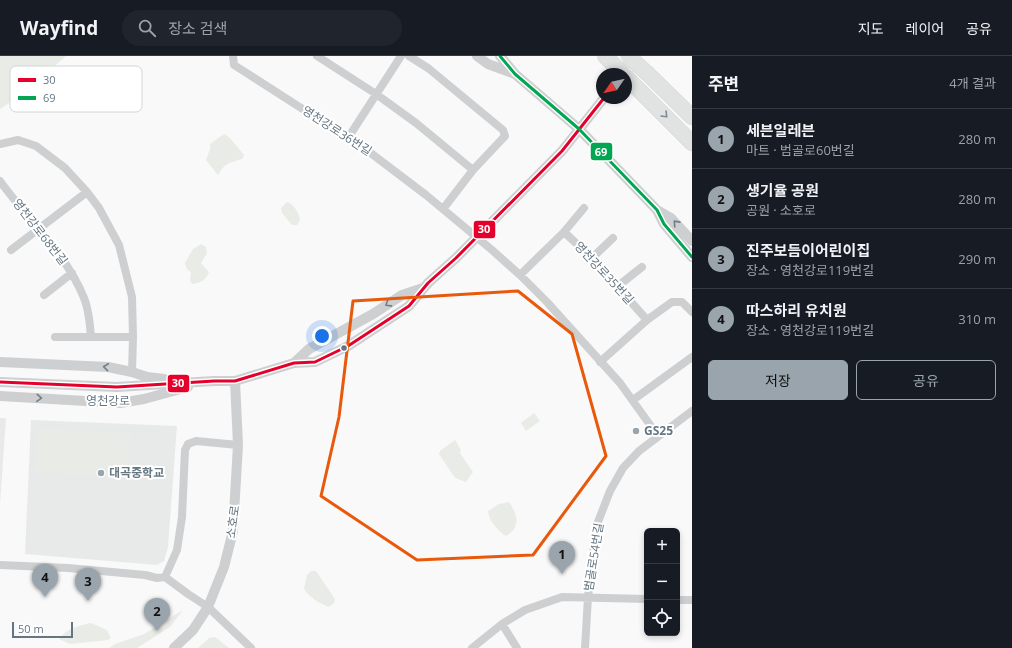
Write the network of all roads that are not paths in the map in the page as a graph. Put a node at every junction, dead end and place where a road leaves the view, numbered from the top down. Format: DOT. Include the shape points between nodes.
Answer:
graph roads {
  1 [pos="233,56"];
  2 [pos="317,56"];
  3 [pos="401,56"];
  4 [pos="409,56"];
  5 [pos="477,56"];
  6 [pos="500,56"];
  7 [pos="628,56"];
  8 [pos="639,56"];
  9 [pos="605,57"];
  10 [pos="617,68"];
  11 [pos="629,68"];
  12 [pos="516,74"];
  13 [pos="632,82"];
  14 [pos="376,94"];
  15 [pos="599,104"];
  16 [pos="692,117"];
  17 [pos="579,129"];
  18 [pos="348,138"];
  19 [pos="692,143"];
  20 [pos="0,144"];
  21 [pos="473,170"];
  22 [pos="1,185"];
  23 [pos="87,192"];
  24 [pos="584,208"];
  25 [pos="443,209"];
  26 [pos="656,210"];
  27 [pos="38,229"];
  28 [pos="564,232"];
  29 [pos="477,237"];
  30 [pos="613,238"];
  31 [pos="692,241"];
  32 [pos="11,250"];
  33 [pos="692,257"];
  34 [pos="592,258"];
  35 [pos="642,267"];
  36 [pos="72,273"];
  37 [pos="520,275"];
  38 [pos="618,286"];
  39 [pos="423,288"];
  40 [pos="44,295"];
  41 [pos="692,312"];
  42 [pos="647,320"];
  43 [pos="56,337"];
  44 [pos="92,337"];
  45 [pos="133,337"];
  46 [pos="692,357"];
  47 [pos="0,362"];
  48 [pos="600,362"];
  49 [pos="294,363"];
  50 [pos="132,372"];
  51 [pos="214,381"];
  52 [pos="235,381"];
  53 [pos="0,382"];
  54 [pos="0,396"];
  55 [pos="633,400"];
  56 [pos="692,411"];
  57 [pos="658,436"];
  58 [pos="238,445"];
  59 [pos="0,565"];
  60 [pos="165,577"];
  61 [pos="588,597"];
  62 [pos="644,599"];
  63 [pos="680,600"];
  64 [pos="692,600"];
  65 [pos="208,607"];
  66 [pos="502,624"];
  67 [pos="174,648"];
  68 [pos="251,648"];
  69 [pos="472,648"];
  70 [pos="517,648"];
  71 [pos="585,648"];
  1 -- 18 [label="street, 영천강로36번길" via="234,65"];
  2 -- 14 [label="street"];
  3 -- 14 [label="street"];
  4 -- 21 [label="street" via="428,68 503,130 505,136"];
  5 -- 12 [label="street" via="488,64"];
  6 -- 12 [label="street"];
  7 -- 16 [label="highway, bridge"];
  8 -- 11 [label="street"];
  9 -- 10 [label="highway"];
  12 -- 17 [label="street"];
  13 -- 19 [label="highway, one-way"];
  14 -- 18 [label="street"];
  14 -- 21 [label="street"];
  15 -- 17 [label="street, 영천강로"];
  17 -- 26 [label="street"];
  17 -- 29 [label="street, 영천강로" via="562,151"];
  18 -- 25 [label="street, 영천강로36번길"];
  20 -- 23 [label="street" via="18,140 36,146 65,168"];
  21 -- 25 [label="street"];
  22 -- 27 [label="street, 영천강로68번길"];
  23 -- 27 [label="street"];
  23 -- 45 [label="street" via="99,208 119,245 132,297"];
  24 -- 28 [label="street"];
  25 -- 29 [label="street, 영천강로36번길"];
  31 -- 26 [label="street, one-way" via="671,218"];
  26 -- 33 [label="street" via="664,224"];
  27 -- 32 [label="street"];
  27 -- 36 [label="street, 영천강로68번길"];
  28 -- 34 [label="street, 영천강로35번길"];
  28 -- 37 [label="street, 영천강로35번길"];
  29 -- 37 [label="street"];
  29 -- 39 [label="street, 영천강로"];
  30 -- 34 [label="street"];
  34 -- 38 [label="street, 영천강로35번길"];
  35 -- 38 [label="street"];
  36 -- 40 [label="street"];
  36 -- 44 [label="street, 영천강로68번길" via="84,298"];
  37 -- 48 [label="street"];
  38 -- 42 [label="street, 영천강로35번길"];
  39 -- 49 [label="street, 영천강로, one-way" via="402,295 309,349"];
  39 -- 49 [label="street, 영천강로" via="409,306 348,346 315,362"];
  41 -- 42 [label="street" via="682,302 672,302"];
  42 -- 48 [label="street"];
  43 -- 44 [label="street"];
  44 -- 45 [label="street"];
  45 -- 50 [label="street"];
  46 -- 55 [label="street"];
  50 -- 47 [label="street, 영천강로, one-way" via="108,367"];
  48 -- 55 [label="street"];
  49 -- 52 [label="street, 영천강로"];
  50 -- 51 [label="street, 영천강로" via="147,377"];
  51 -- 52 [label="street, 영천강로"];
  51 -- 53 [label="street, 영천강로" via="117,386"];
  54 -- 51 [label="street, 영천강로, one-way" via="120,403 144,400"];
  52 -- 58 [label="street, 소호로"];
  55 -- 57 [label="street"];
  56 -- 57 [label="street, 범골로54번길"];
  57 -- 61 [label="street, 범골로54번길" via="623,468 610,491 596,527"];
  58 -- 60 [label="street" via="196,441 188,444 185,450 182,517 177,550"];
  58 -- 65 [label="street, 소호로" via="234,531 224,567"];
  59 -- 60 [label="street"];
  60 -- 65 [label="street"];
  61 -- 62 [label="street, 범골로54번길"];
  61 -- 66 [label="street" via="562,597 525,610"];
  61 -- 71 [label="street, 범골로54번길"];
  63 -- 64 [label="street"];
  65 -- 67 [label="street, 소호로" via="193,630"];
  65 -- 68 [label="street"];
  66 -- 69 [label="street"];
  66 -- 70 [label="street"];
}
